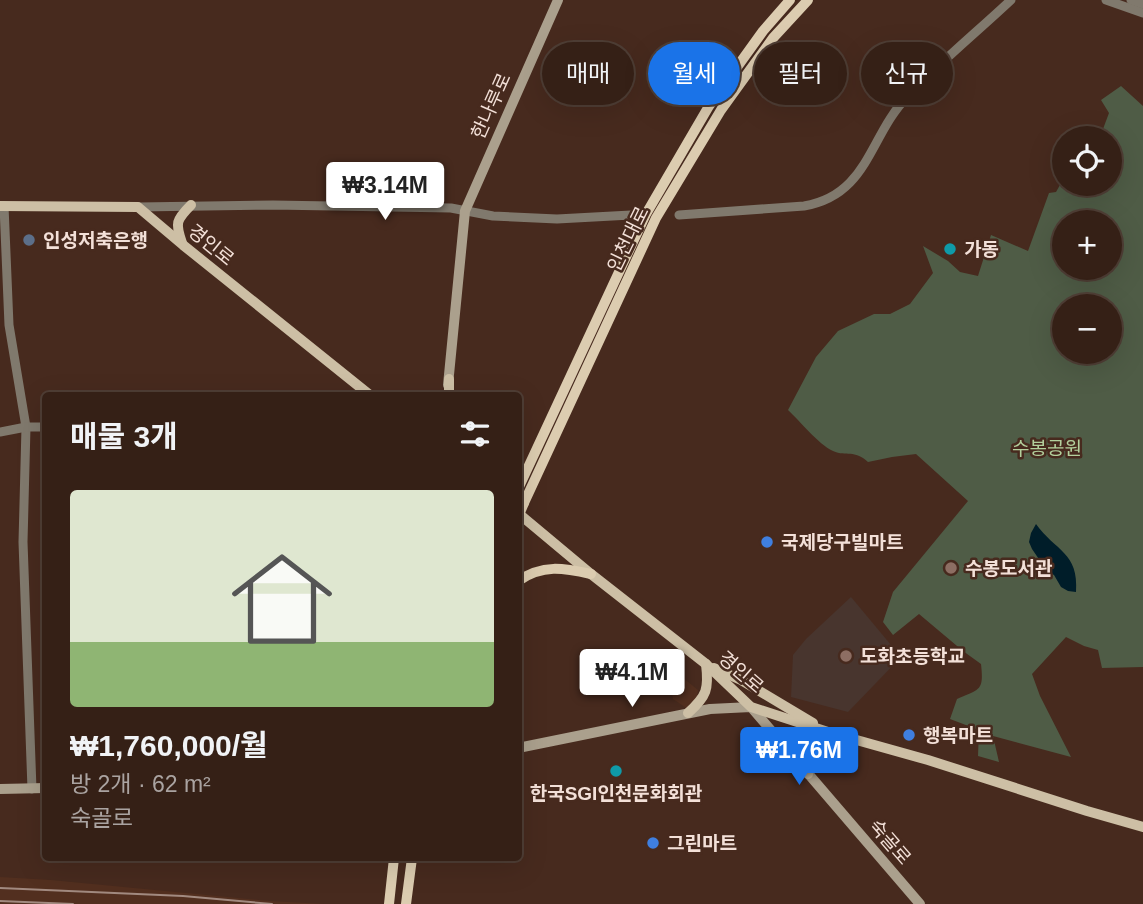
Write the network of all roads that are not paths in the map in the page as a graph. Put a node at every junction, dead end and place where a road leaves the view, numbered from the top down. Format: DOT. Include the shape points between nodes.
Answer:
graph roads {
  1 [pos="558,0"];
  2 [pos="790,0"];
  3 [pos="808,0"];
  4 [pos="1011,0"];
  5 [pos="1106,0"];
  6 [pos="1131,0"];
  7 [pos="1143,4"];
  8 [pos="1143,13"];
  9 [pos="191,205"];
  10 [pos="2,206"];
  11 [pos="138,207"];
  12 [pos="465,211"];
  13 [pos="631,215"];
  14 [pos="679,215"];
  15 [pos="183,245"];
  16 [pos="449,379"];
  17 [pos="366,392"];
  18 [pos="448,392"];
  19 [pos="26,427"];
  20 [pos="42,427"];
  21 [pos="0,432"];
  22 [pos="522,480"];
  23 [pos="522,507"];
  24 [pos="522,518"];
  25 [pos="591,574"];
  26 [pos="522,579"];
  27 [pos="706,664"];
  28 [pos="751,707"];
  29 [pos="688,713"];
  30 [pos="828,732"];
  31 [pos="522,747"];
  32 [pos="808,774"];
  33 [pos="42,788"];
  34 [pos="0,789"];
  35 [pos="32,789"];
  36 [pos="1143,827"];
  37 [pos="394,861"];
  38 [pos="412,861"];
  39 [pos="406,902"];
  40 [pos="389,903"];
  41 [pos="920,904"];
  1 -- 12 [label="main road, 한나루로"];
  2 -- 22 [label="highway, 인천대로" via="709,106 646,214"];
  3 -- 23 [label="highway, 인천대로, bridge" via="773,38 721,110 656,218"];
  4 -- 14 [label="street" via="906,97 860,172 839,192 804,206"];
  5 -- 8 [label="street"];
  6 -- 7 [label="street"];
  9 -- 11 [label="street"];
  9 -- 12 [label="street"];
  9 -- 15 [label="main road" via="176,226"];
  10 -- 11 [label="main road"];
  10 -- 19 [label="street" via="9,325"];
  11 -- 15 [label="main road, 경인로"];
  12 -- 13 [label="street" via="557,219"];
  12 -- 16 [label="main road, 한나루로"];
  15 -- 17 [label="main road, 경인로"];
  16 -- 18 [label="main road"];
  19 -- 20 [label="street"];
  19 -- 21 [label="street"];
  19 -- 35 [label="street" via="23,542"];
  24 -- 25 [label="main road, 경인로"];
  25 -- 26 [label="highway" via="563,568 540,570"];
  25 -- 27 [label="main road, 경인로"];
  27 -- 28 [label="main road, 경인로"];
  27 -- 29 [label="main road" via="708,681 702,702"];
  27 -- 30 [label="main road"];
  28 -- 29 [label="main road"];
  28 -- 30 [label="main road, 경인로"];
  28 -- 32 [label="main road, 숙골로"];
  29 -- 31 [label="main road"];
  30 -- 32 [label="main road" via="808,745"];
  30 -- 36 [label="main road, 경인로"];
  32 -- 41 [label="main road, 숙골로"];
  33 -- 35 [label="main road"];
  34 -- 35 [label="main road"];
  37 -- 40 [label="highway"];
  38 -- 39 [label="highway"];
}
